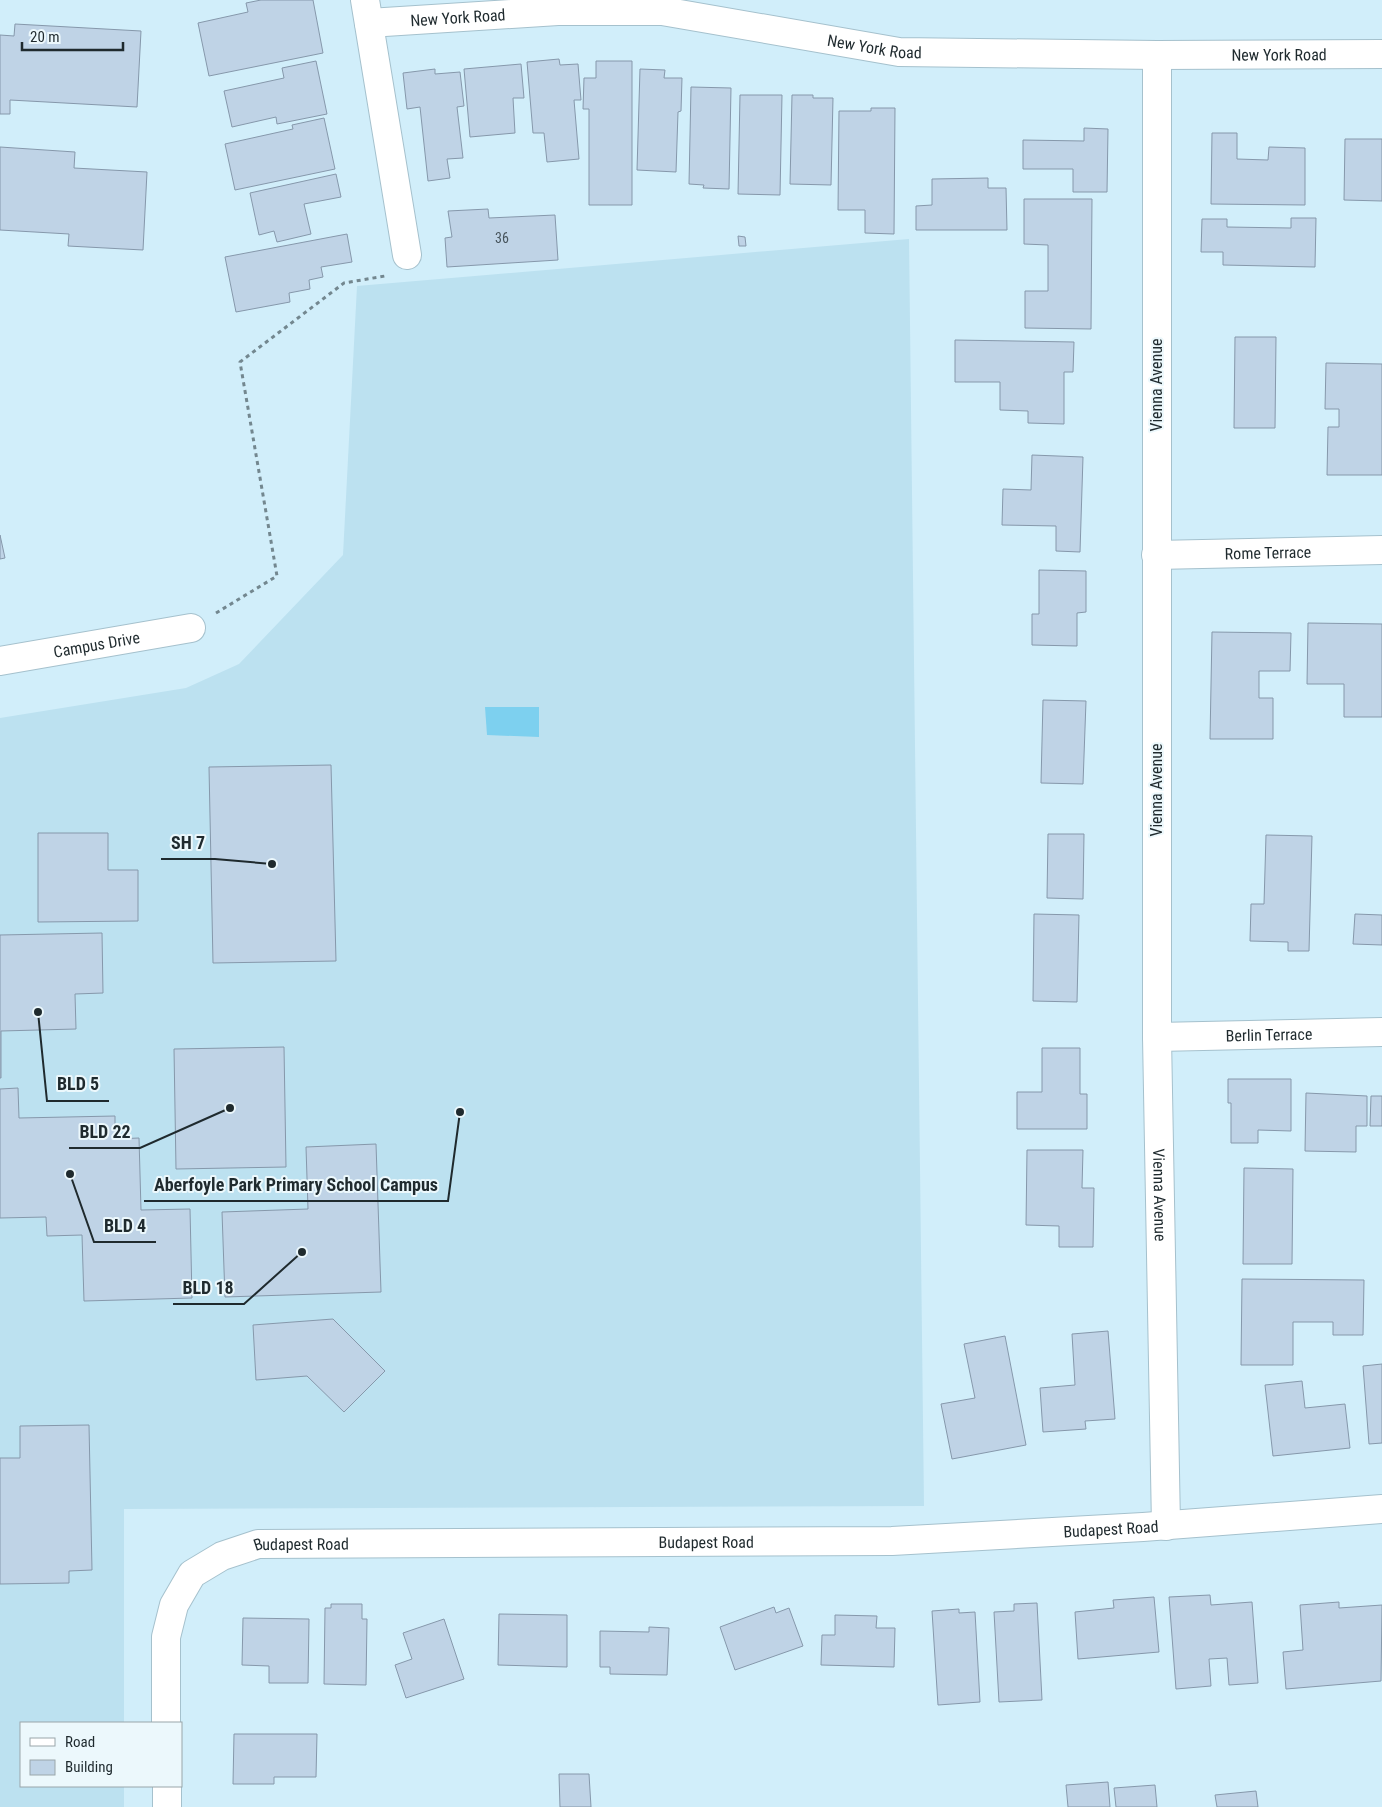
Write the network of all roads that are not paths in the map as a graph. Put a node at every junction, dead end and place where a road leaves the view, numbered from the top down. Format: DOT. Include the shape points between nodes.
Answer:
graph roads {
  1 [pos="367,12"];
  2 [pos="1382,54"];
  3 [pos="1157,55"];
  4 [pos="408,255"];
  5 [pos="1382,550"];
  6 [pos="1156,555"];
  7 [pos="191,628"];
  8 [pos="0,661"];
  9 [pos="1382,1032"];
  10 [pos="1157,1037"];
  11 [pos="1382,1508"];
  12 [pos="1166,1526"];
  13 [pos="166,1722"];
  14 [pos="166,1787"];
  15 [pos="167,1807"];
  1 -- 3 [label="street, New York Road" via="662,11 899,52"];
  1 -- 4 [label="street, New York Road"];
  2 -- 3 [label="street, New York Road"];
  3 -- 6 [label="street, Vienna Avenue"];
  5 -- 6 [label="street, Rome Terrace"];
  6 -- 10 [label="street, Vienna Avenue"];
  7 -- 8 [label="street, Campus Drive"];
  9 -- 10 [label="street, Berlin Terrace"];
  10 -- 12 [label="street, Vienna Avenue"];
  11 -- 12 [label="street, Budapest Road"];
  12 -- 13 [label="street, Budapest Road" via="892,1541 258,1544 222,1556 192,1574 174,1605 166,1637"];
  14 -- 15 [label="street"];
}
